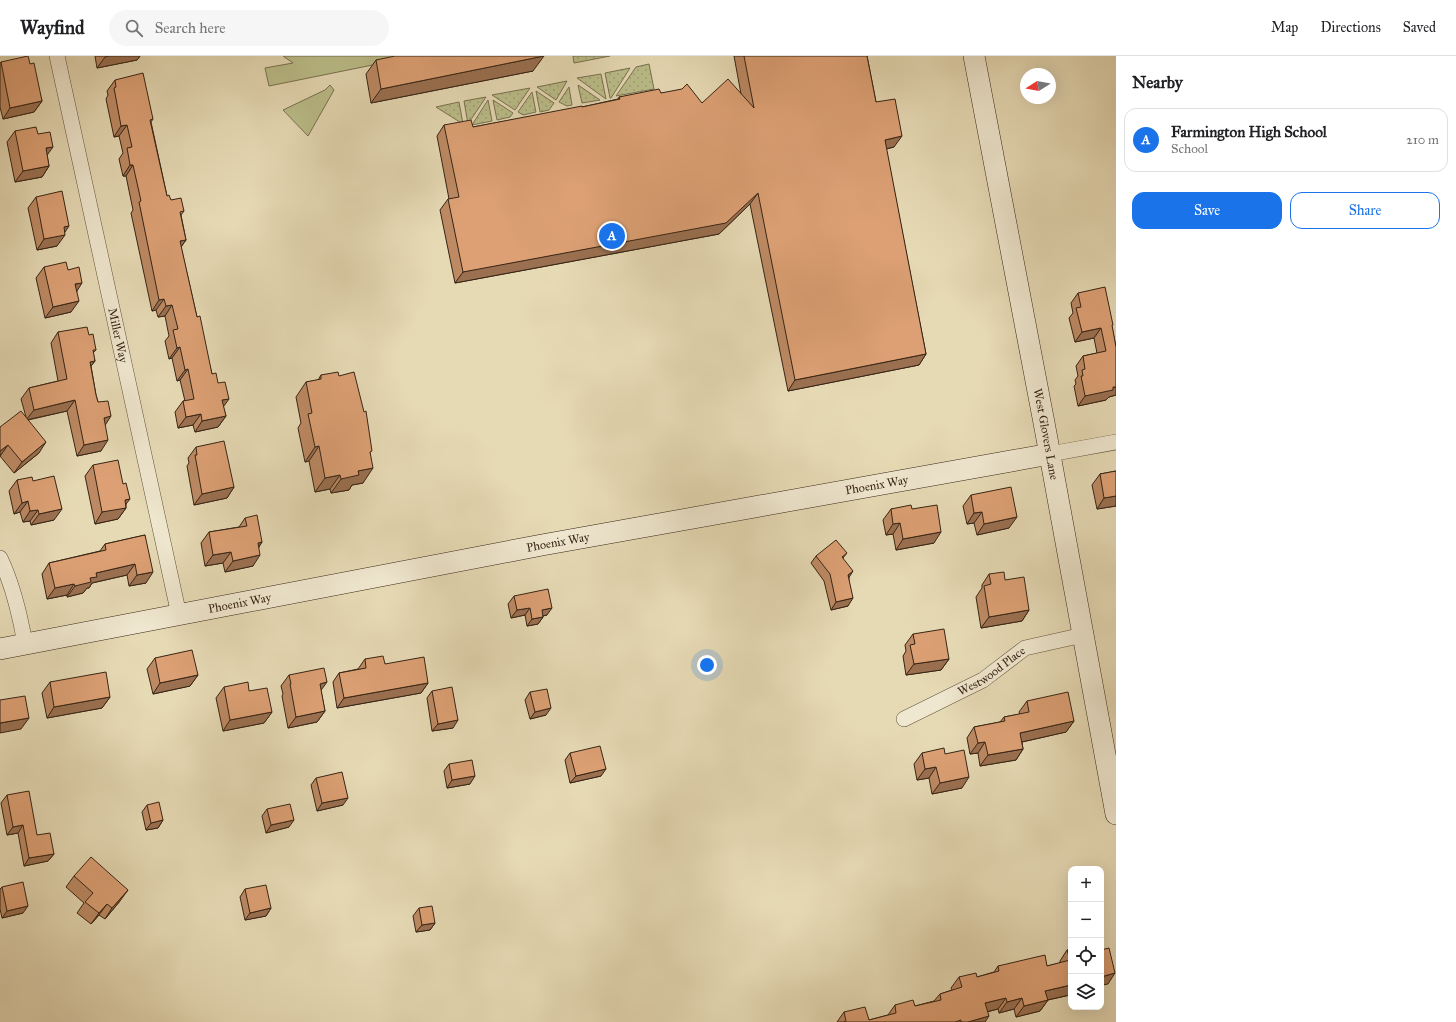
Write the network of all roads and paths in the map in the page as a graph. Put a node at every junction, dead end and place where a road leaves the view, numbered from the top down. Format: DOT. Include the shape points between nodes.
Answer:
graph roads {
  1 [pos="57,56"];
  2 [pos="974,56"];
  3 [pos="1116,442"];
  4 [pos="1050,454"];
  5 [pos="0,558"];
  6 [pos="179,614"];
  7 [pos="1083,635"];
  8 [pos="25,644"];
  9 [pos="0,649"];
  10 [pos="904,719"];
  11 [pos="1116,814"];
  1 -- 6 [label="street, Miller Way"];
  2 -- 4 [label="street, West Glovers Lane"];
  3 -- 4 [label="street, Phoenix Way"];
  4 -- 6 [label="street, Phoenix Way" via="542,545"];
  4 -- 7 [label="street, West Glovers Lane"];
  5 -- 8 [label="street" via="20,616"];
  6 -- 8 [label="street, Phoenix Way"];
  7 -- 10 [label="street, Westwood Place" via="1025,648 982,680"];
  7 -- 11 [label="street, West Glovers Lane"];
  8 -- 9 [label="street, Phoenix Way"];
}
